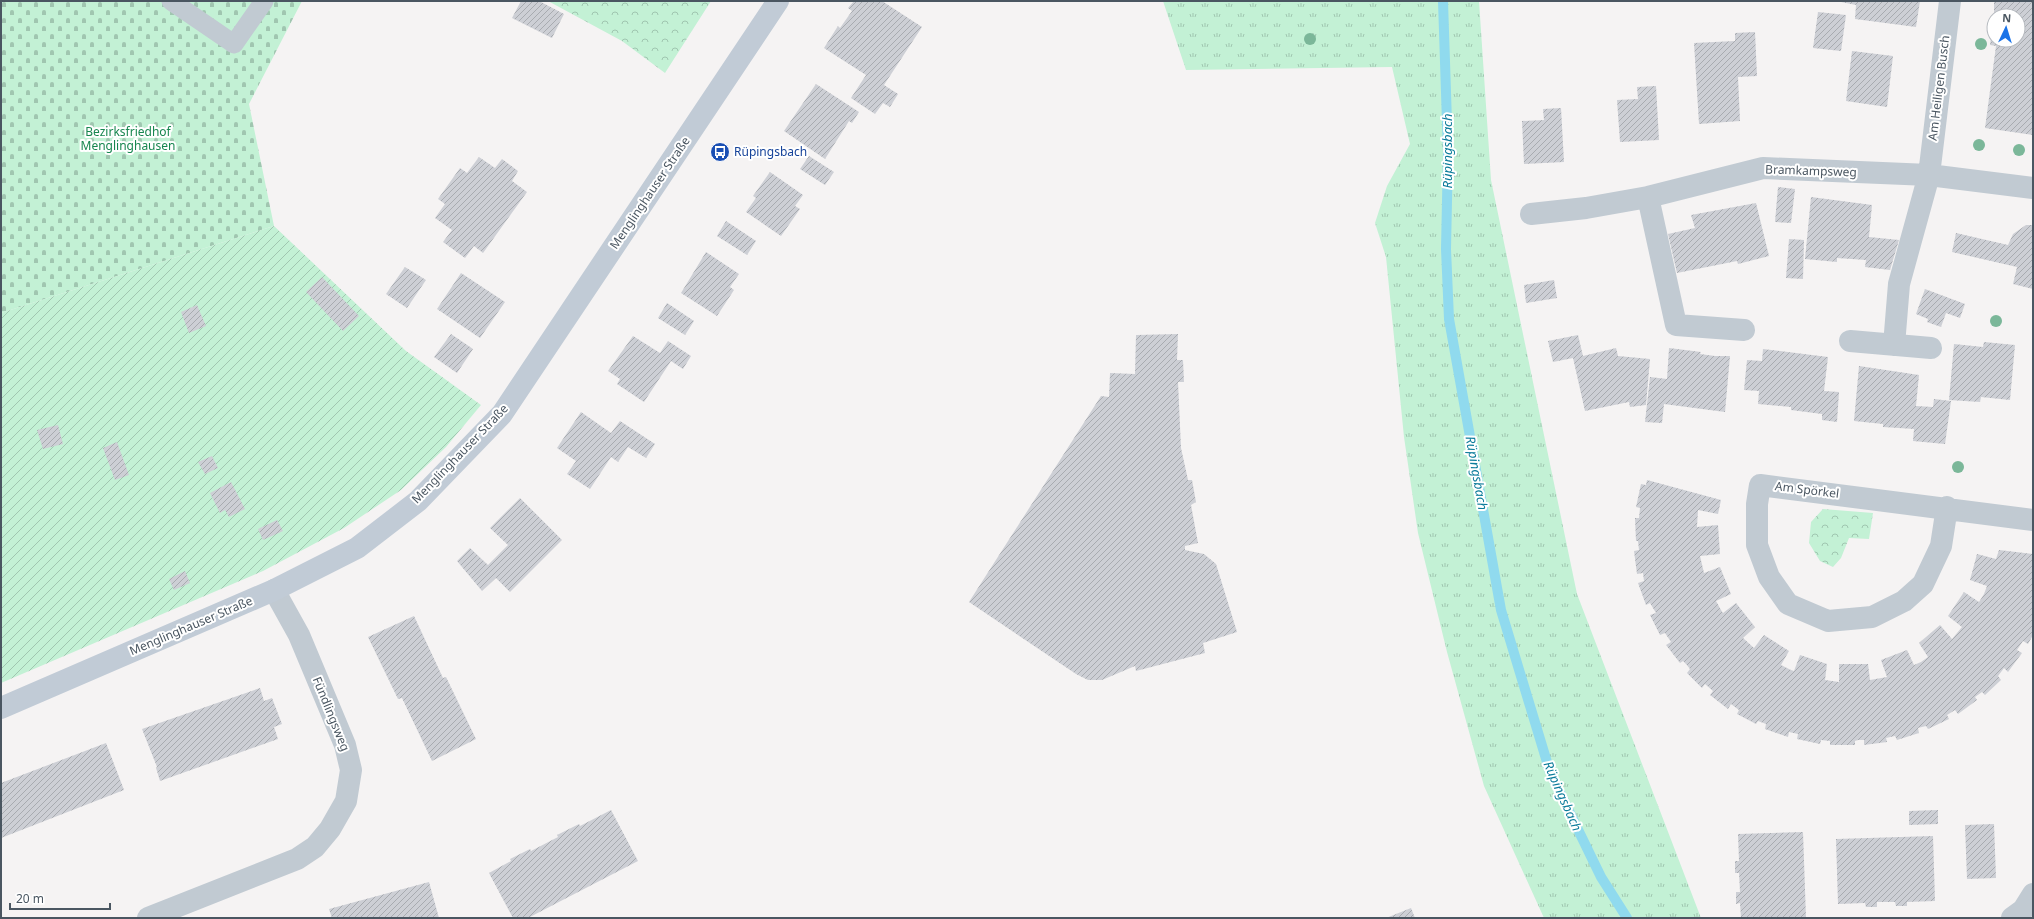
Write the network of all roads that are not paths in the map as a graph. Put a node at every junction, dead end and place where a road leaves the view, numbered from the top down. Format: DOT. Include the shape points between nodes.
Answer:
graph roads {
  1 [pos="171,1"];
  2 [pos="264,1"];
  3 [pos="778,1"];
  4 [pos="1950,1"];
  5 [pos="1929,175"];
  6 [pos="2033,188"];
  7 [pos="1648,197"];
  8 [pos="1531,214"];
  9 [pos="1744,330"];
  10 [pos="1850,341"];
  11 [pos="1894,345"];
  12 [pos="1931,348"];
  13 [pos="1947,507"];
  14 [pos="2033,520"];
  15 [pos="274,590"];
  16 [pos="1,708"];
  17 [pos="2033,894"];
  18 [pos="148,918"];
  19 [pos="2012,918"];
  1 -- 2 [label="lane" via="234,44"];
  3 -- 15 [label="street, Menglinghauser Straße" via="502,414 418,501 357,548"];
  4 -- 5 [label="street, Am Heiligen Busch"];
  5 -- 6 [label="street, Bramkampsweg"];
  5 -- 7 [label="street, Bramkampsweg" via="1763,168"];
  5 -- 11 [label="street" via="1899,284"];
  7 -- 8 [label="street, Bramkampsweg"];
  7 -- 9 [label="street" via="1676,325"];
  10 -- 11 [label="street"];
  11 -- 12 [label="street"];
  13 -- 13 [label="street, Am Spörkel" via="1940,546 1923,584 1904,601 1872,617 1828,621 1788,604 1769,577 1757,545 1757,504 1760,485"];
  13 -- 14 [label="street, Am Spörkel"];
  15 -- 16 [label="street, Menglinghauser Straße"];
  15 -- 18 [label="street, Fündlingsweg" via="299,635 345,745 351,770 346,801 330,829 315,847 297,859"];
  17 -- 19 [label="street" via="2023,910"];
}
